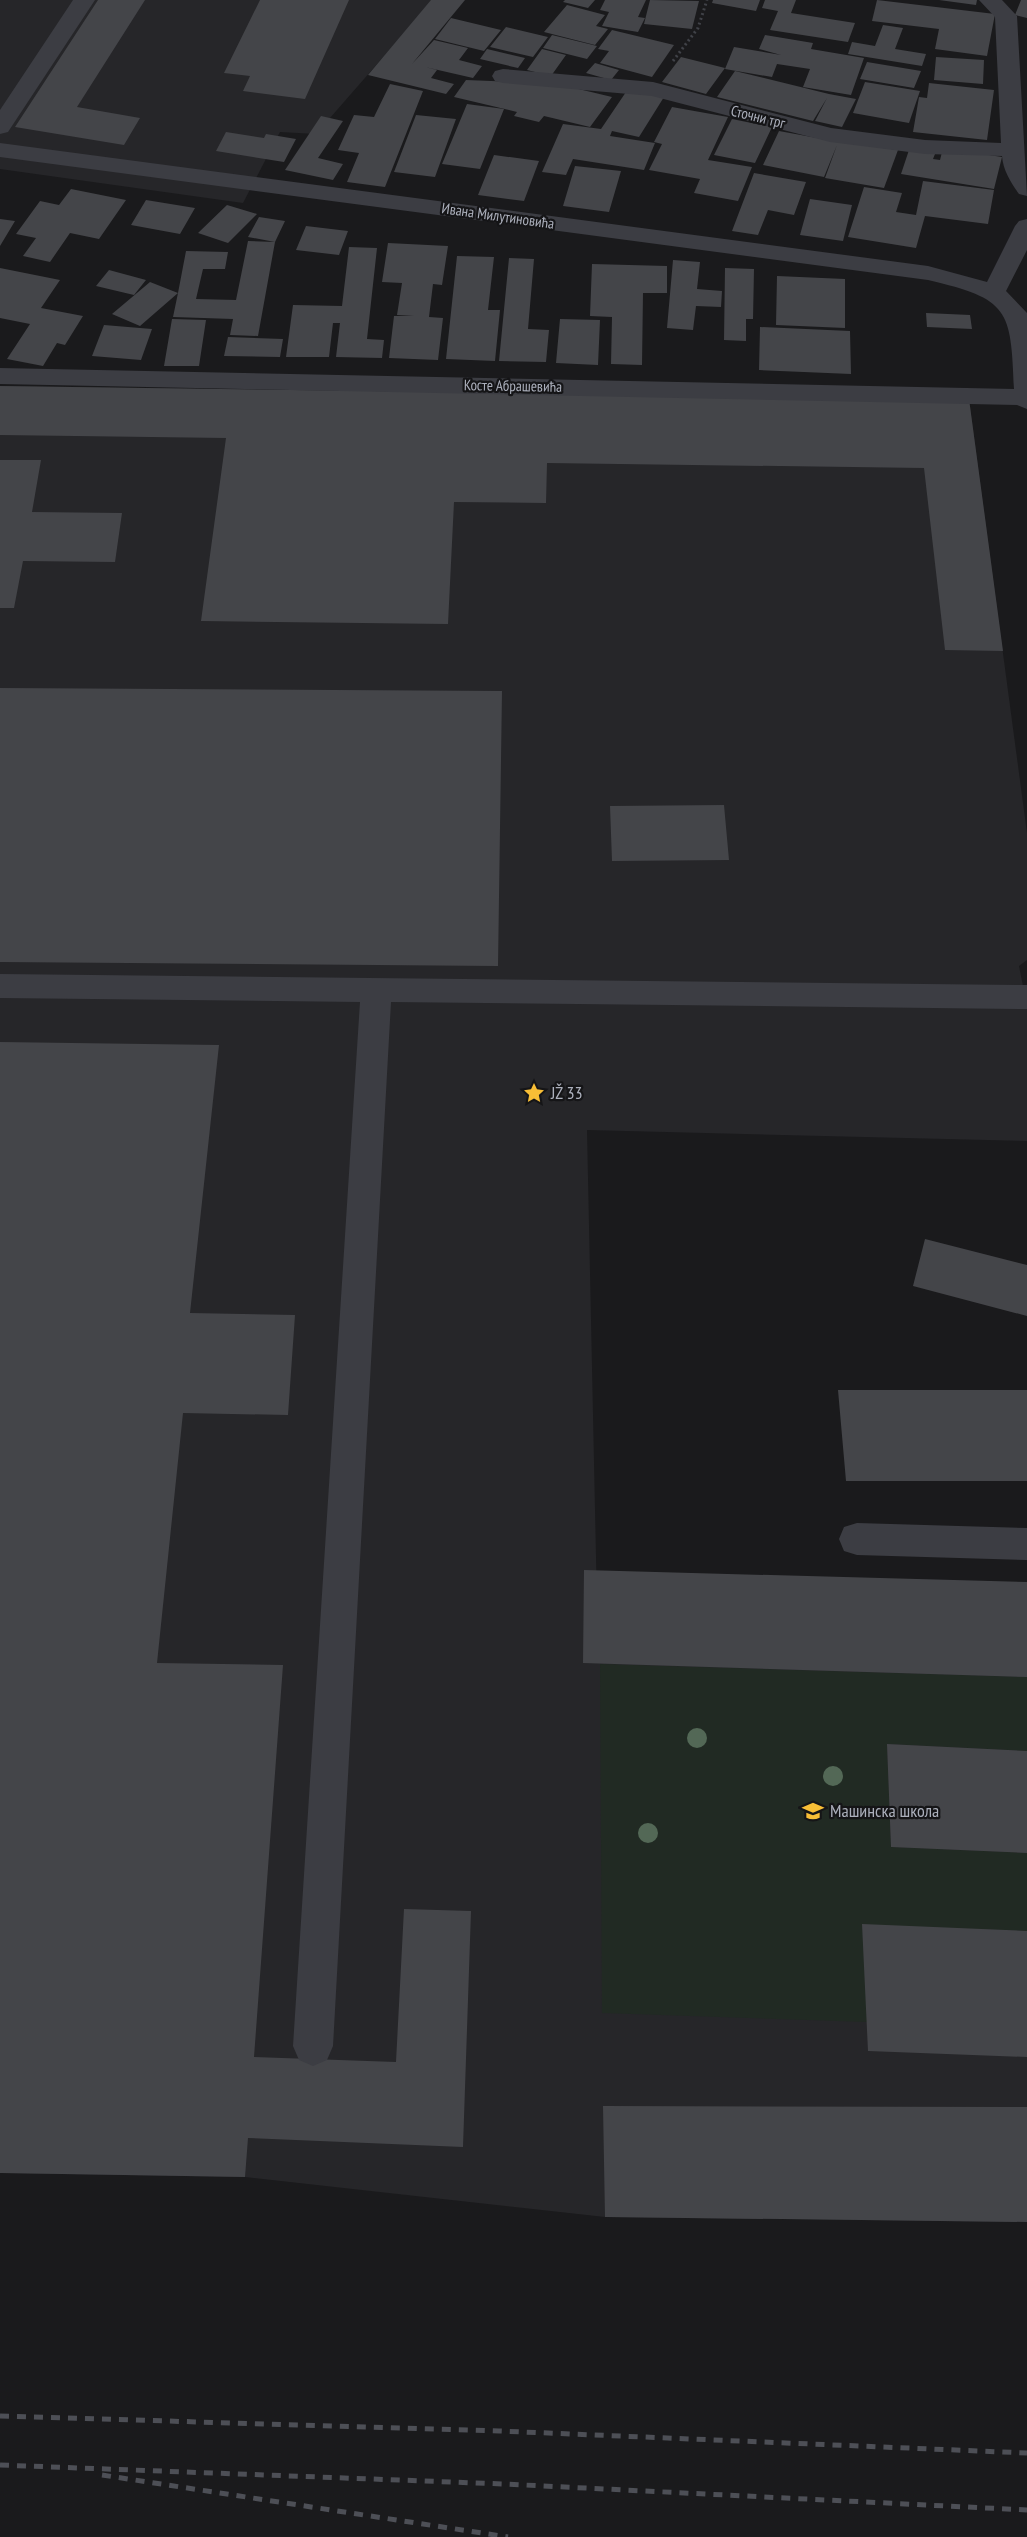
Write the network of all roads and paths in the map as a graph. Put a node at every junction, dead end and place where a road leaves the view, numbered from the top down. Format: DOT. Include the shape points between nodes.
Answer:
graph roads {
  1 [pos="84,0"];
  2 [pos="707,0"];
  3 [pos="990,0"];
  4 [pos="503,76"];
  5 [pos="652,89"];
  6 [pos="0,128"];
  7 [pos="0,150"];
  8 [pos="1014,150"];
  9 [pos="1027,189"];
  10 [pos="1027,226"];
  11 [pos="994,292"];
  12 [pos="0,376"];
  13 [pos="1027,399"];
  14 [pos="0,986"];
  15 [pos="376,990"];
  16 [pos="1027,997"];
  17 [pos="857,1539"];
  18 [pos="1027,1544"];
  19 [pos="313,2046"];
  1 -- 6 [label="street"];
  2 -- 5 [label="path" via="698,28"];
  3 -- 8 [label="street" via="1006,16"];
  4 -- 5 [label="street, Сточни трг"];
  5 -- 8 [label="street, Сточни трг" via="830,135 925,147"];
  7 -- 11 [label="street, Ивана Милутиновића" via="928,273"];
  8 -- 9 [label="street" via="1014,166"];
  10 -- 11 [label="street"];
  11 -- 13 [label="street" via="1012,308 1023,331"];
  12 -- 13 [label="street, Косте Абрашевића"];
  14 -- 15 [label="street"];
  15 -- 16 [label="street"];
  15 -- 19 [label="street"];
  17 -- 18 [label="street"];
}
